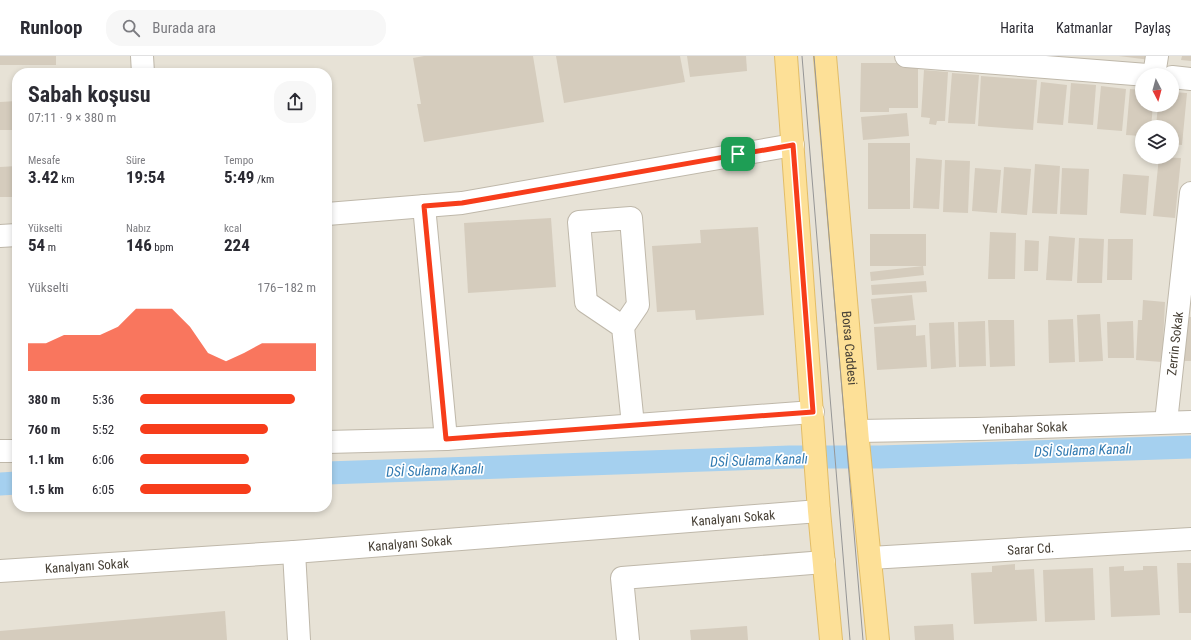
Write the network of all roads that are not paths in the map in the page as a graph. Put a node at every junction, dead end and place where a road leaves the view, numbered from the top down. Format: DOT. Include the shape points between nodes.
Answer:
graph roads {
  1 [pos="142,56"];
  2 [pos="786,56"];
  3 [pos="825,56"];
  4 [pos="906,56"];
  5 [pos="1157,56"];
  6 [pos="143,68"];
  7 [pos="1155,68"];
  8 [pos="1135,74"];
  9 [pos="1179,78"];
  10 [pos="1191,79"];
  11 [pos="793,145"];
  12 [pos="1191,193"];
  13 [pos="424,206"];
  14 [pos="332,214"];
  15 [pos="12,235"];
  16 [pos="0,236"];
  17 [pos="623,327"];
  18 [pos="813,412"];
  19 [pos="1166,422"];
  20 [pos="1191,422"];
  21 [pos="633,425"];
  22 [pos="858,436"];
  23 [pos="446,439"];
  24 [pos="332,442"];
  25 [pos="0,451"];
  26 [pos="12,451"];
  27 [pos="819,504"];
  28 [pos="1191,539"];
  29 [pos="294,552"];
  30 [pos="870,558"];
  31 [pos="824,562"];
  32 [pos="0,571"];
  33 [pos="299,640"];
  34 [pos="628,640"];
  35 [pos="831,640"];
  36 [pos="878,640"];
  1 -- 6 [label="street"];
  2 -- 11 [label="main road"];
  3 -- 22 [label="main road, Borsa Caddesi"];
  4 -- 8 [label="street"];
  5 -- 7 [label="street"];
  9 -- 10 [label="street"];
  11 -- 13 [label="street" via="462,203"];
  11 -- 18 [label="main road"];
  12 -- 19 [label="street, Zerrin Sokak"];
  13 -- 14 [label="street"];
  13 -- 23 [label="street"];
  15 -- 16 [label="street"];
  17 -- 17 [label="street" via="638,305 631,218 579,222 586,302"];
  17 -- 21 [label="street"];
  18 -- 21 [label="street"];
  18 -- 27 [label="main road"];
  19 -- 20 [label="street, Yenibahar Sokak"];
  19 -- 22 [label="street, Yenibahar Sokak"];
  21 -- 23 [label="street"];
  22 -- 30 [label="main road, Borsa Caddesi"];
  23 -- 24 [label="street"];
  25 -- 26 [label="street"];
  27 -- 29 [label="street, Kanalyanı Sokak"];
  27 -- 31 [label="main road"];
  28 -- 30 [label="street, Sarar Cd."];
  29 -- 32 [label="street, Kanalyanı Sokak"];
  29 -- 33 [label="street"];
  30 -- 36 [label="main road, Borsa Caddesi"];
  31 -- 34 [label="street" via="622,578"];
  31 -- 35 [label="main road"];
}
